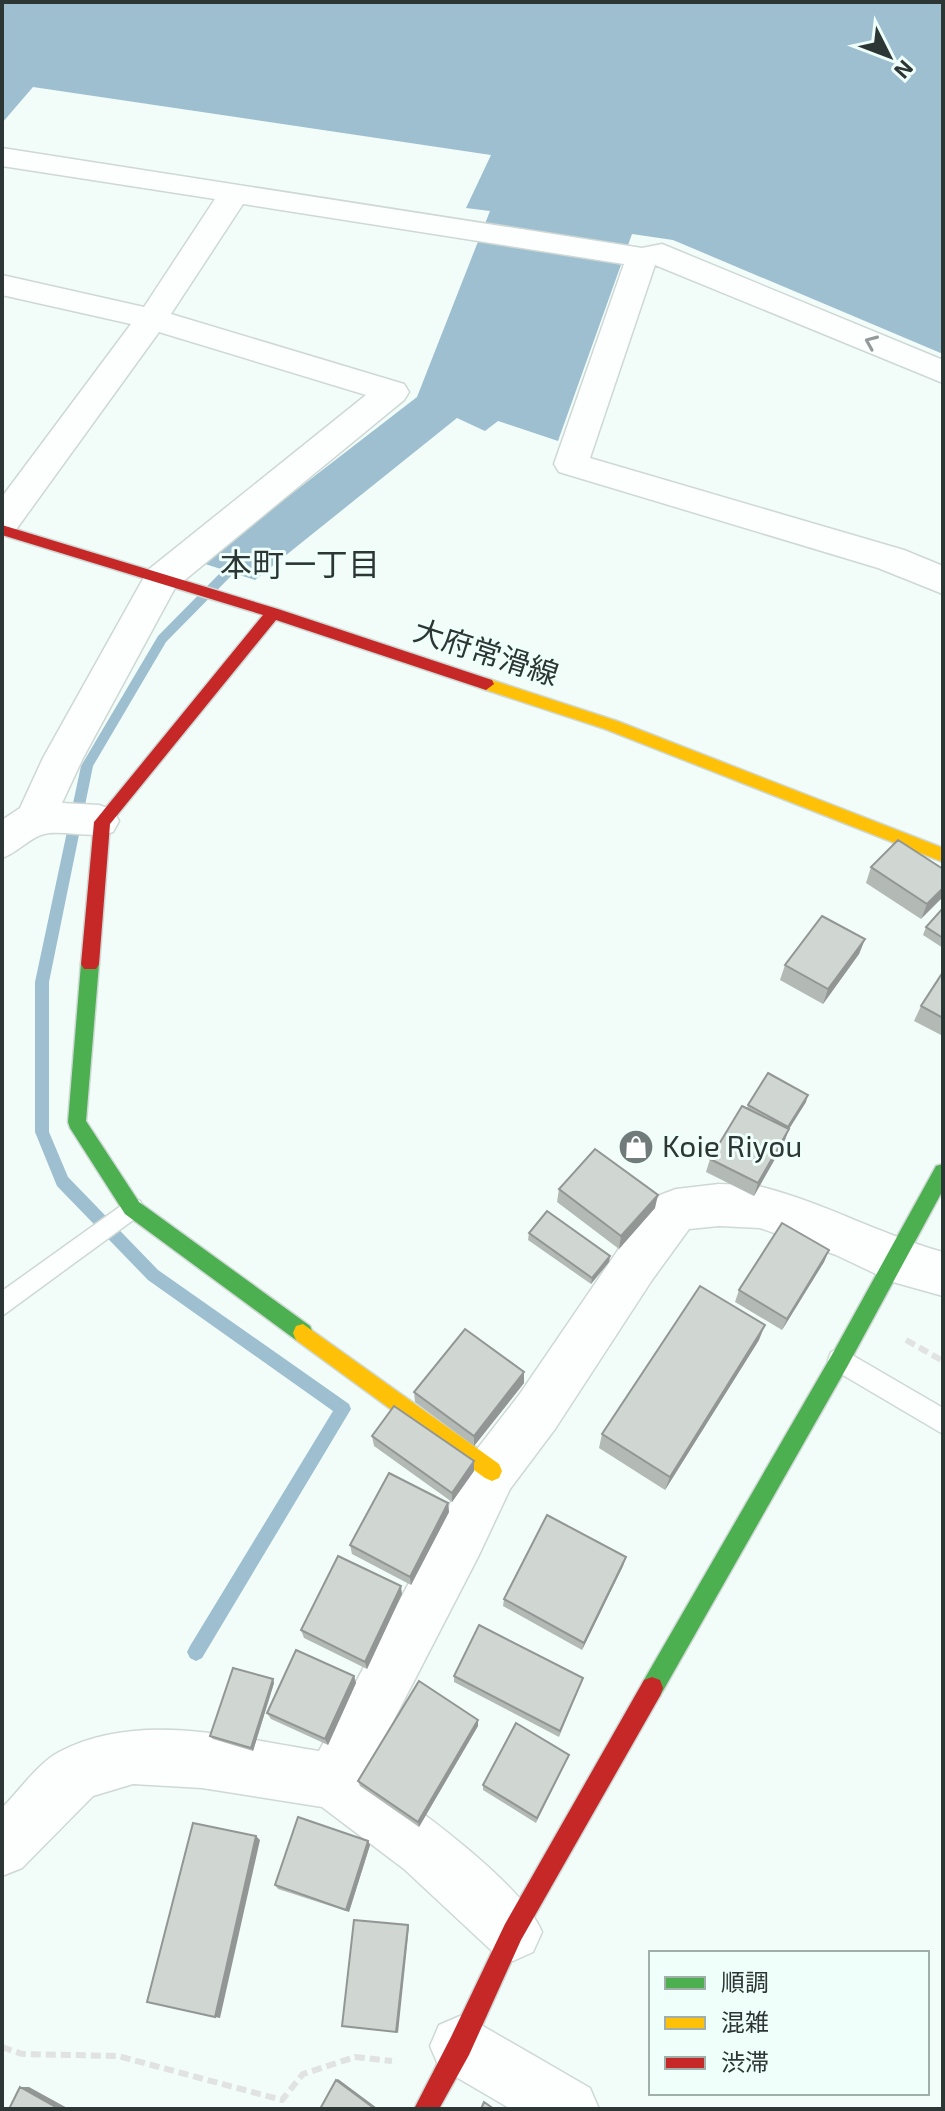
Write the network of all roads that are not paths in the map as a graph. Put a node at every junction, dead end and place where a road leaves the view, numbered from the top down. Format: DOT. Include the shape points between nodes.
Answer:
graph roads {
  1 [pos="2,157"];
  2 [pos="233,195"];
  3 [pos="642,258"];
  4 [pos="2,285"];
  5 [pos="152,319"];
  6 [pos="943,372"];
  7 [pos="2,522"];
  8 [pos="2,530"];
  9 [pos="943,581"];
  10 [pos="172,582"];
  11 [pos="273,613"];
  12 [pos="40,819"];
  13 [pos="100,822"];
  14 [pos="2,842"];
  15 [pos="943,855"];
  16 [pos="943,1172"];
  17 [pos="131,1210"];
  18 [pos="893,1260"];
  19 [pos="943,1274"];
  20 [pos="2,1305"];
  21 [pos="840,1360"];
  22 [pos="943,1422"];
  23 [pos="492,1471"];
  24 [pos="333,1781"];
  25 [pos="2,1848"];
  26 [pos="513,1932"];
  27 [pos="454,2057"];
  28 [pos="426,2109"];
  29 [pos="569,2109"];
  1 -- 2 [label="street"];
  2 -- 3 [label="street" via="457,224"];
  2 -- 5 [label="street"];
  6 -- 3 [label="street, one-way" via="662,254"];
  3 -- 9 [label="street" via="571,464 891,559"];
  4 -- 5 [label="street"];
  5 -- 7 [label="street"];
  5 -- 10 [label="street" via="392,392"];
  8 -- 10 [label="street, 大府常滑線"];
  10 -- 11 [label="street, 大府常滑線"];
  10 -- 12 [label="street" via="63,758"];
  11 -- 13 [label="street"];
  11 -- 15 [label="street, 大府常滑線" via="611,725"];
  12 -- 13 [label="street"];
  12 -- 14 [label="street"];
  13 -- 17 [label="street" via="77,1122"];
  16 -- 18 [label="street"];
  17 -- 20 [label="lane"];
  17 -- 23 [label="street"];
  18 -- 19 [label="street"];
  18 -- 21 [label="street"];
  18 -- 23 [label="street" via="760,1207 676,1210"];
  21 -- 22 [label="lane"];
  21 -- 26 [label="street"];
  23 -- 24 [label="street"];
  24 -- 25 [label="street" via="202,1760 133,1756 76,1773"];
  24 -- 26 [label="street" via="424,1849"];
  26 -- 27 [label="street"];
  27 -- 28 [label="street"];
  27 -- 29 [label="street"];
}
